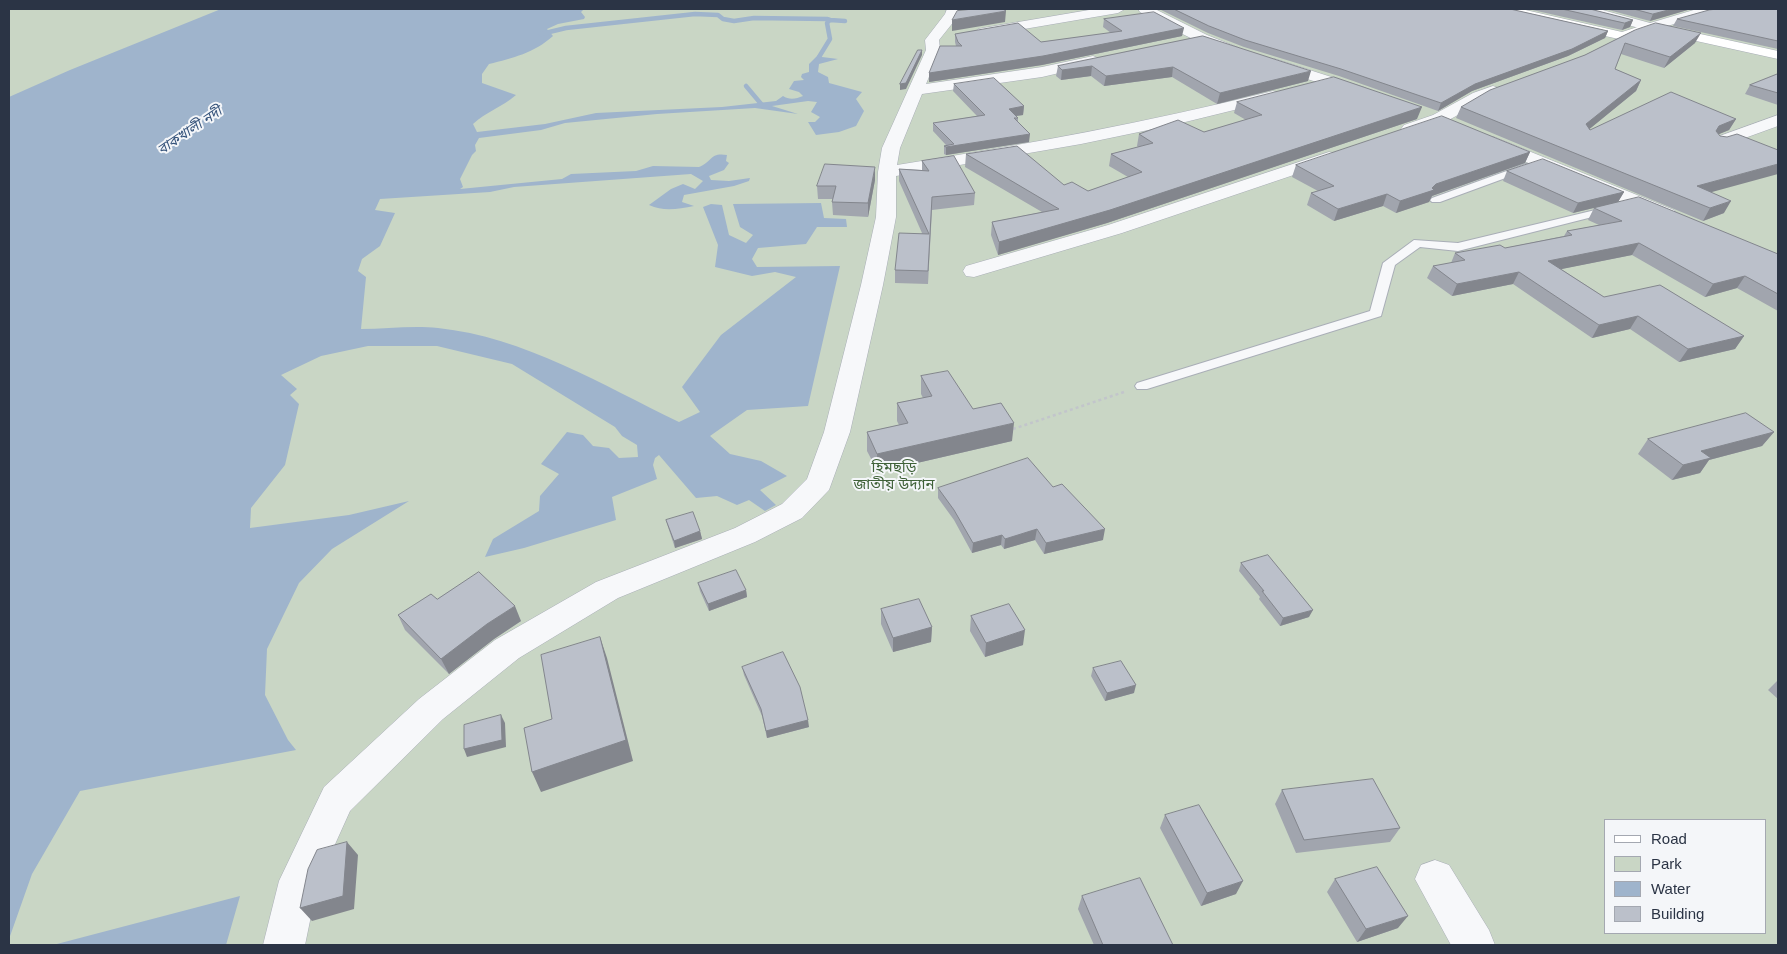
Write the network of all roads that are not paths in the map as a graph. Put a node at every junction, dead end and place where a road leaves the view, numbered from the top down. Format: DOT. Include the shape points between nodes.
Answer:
graph roads {
  1 [pos="954,9"];
  2 [pos="1118,9"];
  3 [pos="1145,9"];
  4 [pos="1504,9"];
  5 [pos="1585,9"];
  6 [pos="1723,9"];
  7 [pos="1650,27"];
  8 [pos="971,34"];
  9 [pos="1624,36"];
  10 [pos="1202,38"];
  11 [pos="1175,44"];
  12 [pos="1599,49"];
  13 [pos="1778,55"];
  14 [pos="1111,57"];
  15 [pos="1332,81"];
  16 [pos="1505,87"];
  17 [pos="916,90"];
  18 [pos="1377,97"];
  19 [pos="1412,110"];
  20 [pos="1778,121"];
  21 [pos="1456,126"];
  22 [pos="1393,135"];
  23 [pos="1720,142"];
  24 [pos="1346,151"];
  25 [pos="1542,162"];
  26 [pos="887,172"];
  27 [pos="1436,200"];
  28 [pos="1639,202"];
  29 [pos="1682,220"];
  30 [pos="974,271"];
  31 [pos="1142,386"];
  32 [pos="1435,879"];
  33 [pos="284,945"];
  34 [pos="1474,945"];
  1 -- 17 [label="street"];
  2 -- 8 [label="street"];
  3 -- 10 [label="street"];
  4 -- 9 [label="street"];
  5 -- 7 [label="street"];
  6 -- 7 [label="street" via="1704,11"];
  7 -- 9 [label="street"];
  7 -- 13 [label="street"];
  9 -- 12 [label="street"];
  10 -- 11 [label="street"];
  10 -- 15 [label="street"];
  14 -- 17 [label="street" via="1042,72"];
  15 -- 18 [label="street"];
  15 -- 26 [label="street" via="1197,116 1048,146"];
  16 -- 21 [label="street" via="1480,96"];
  17 -- 26 [label="street" via="891,148"];
  19 -- 21 [label="street"];
  20 -- 23 [label="street"];
  21 -- 22 [label="street"];
  21 -- 25 [label="street"];
  24 -- 30 [label="street" via="1115,229"];
  25 -- 27 [label="lane"];
  25 -- 28 [label="street"];
  26 -- 33 [label="street" via="886,217 872,285 837,432 819,483 792,511 744,535 599,595 507,650 432,709 337,800 299,881"];
  28 -- 29 [label="street"];
  28 -- 31 [label="lane" via="1458,247 1418,243 1389,262 1376,312"];
  32 -- 34 [label="street"];
}
